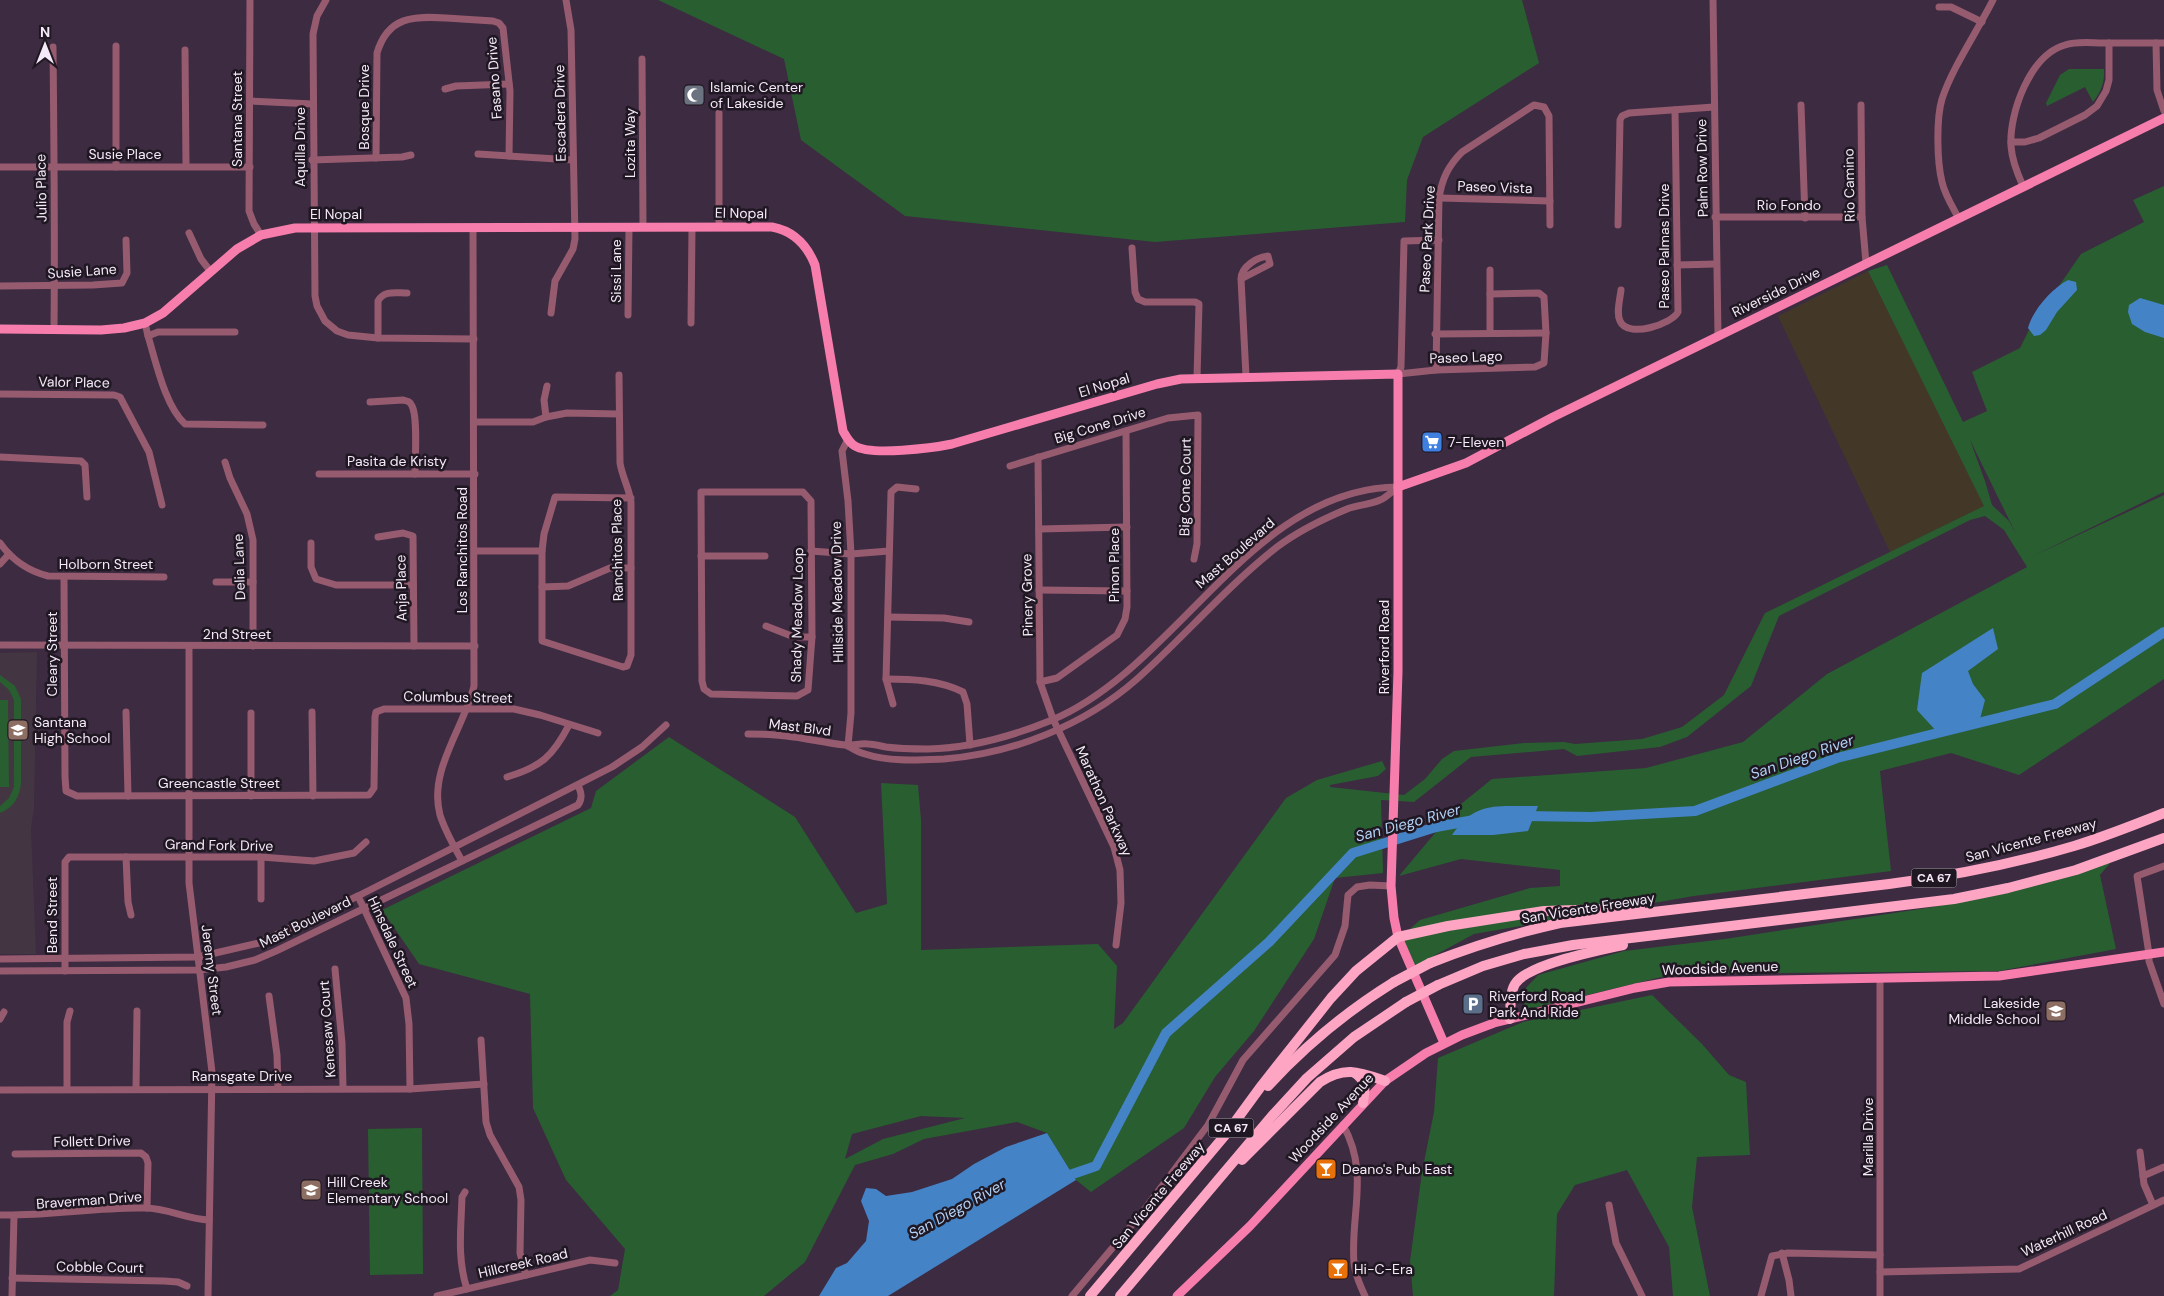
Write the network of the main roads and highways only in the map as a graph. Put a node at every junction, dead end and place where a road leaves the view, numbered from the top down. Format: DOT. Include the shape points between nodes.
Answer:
graph roads {
  1 [pos="2164,118"];
  2 [pos="0,329"];
  3 [pos="1398,374"];
  4 [pos="1398,487"];
  5 [pos="2164,813"];
  6 [pos="2164,838"];
  7 [pos="1696,907"];
  8 [pos="1738,925"];
  9 [pos="1398,937"];
  10 [pos="2164,952"];
  11 [pos="1510,1019"];
  12 [pos="1444,1043"];
  13 [pos="1352,1071"];
  14 [pos="1385,1081"];
  15 [pos="1363,1103"];
  16 [pos="1232,1126"];
  17 [pos="1209,1192"];
  18 [pos="1090,1296"];
  19 [pos="1120,1296"];
  20 [pos="1177,1296"];
  1 -- 4 [label="main road, Riverside Drive" via="1553,417 1466,464"];
  2 -- 3 [label="main road, El Nopal" via="101,330 145,323 163,313 237,249 261,235 282,229 719,226 782,229 802,242 811,255 843,430 855,446 861,448 929,449 1157,384 1197,378"];
  3 -- 4 [label="main road, Riverford Road"];
  4 -- 9 [label="main road, Riverford Road" via="1398,672 1391,886"];
  5 -- 7 [label="highway, San Vicente Freeway / CA 67" via="2075,846 2000,866 1924,879"];
  6 -- 8 [label="highway, CA 67" via="2076,870 2008,888 1954,899"];
  7 -- 9 [label="highway" via="1544,911"];
  7 -- 16 [label="highway, San Vicente Freeway / CA 67, bridge" via="1531,929 1430,963 1369,998 1316,1039"];
  8 -- 11 [label="highway" via="1590,952 1533,970 1515,983 1511,992"];
  8 -- 17 [label="highway, CA 67, bridge" via="1524,954 1483,966 1438,985 1354,1037 1307,1078"];
  9 -- 12 [label="main road, Riverford Road"];
  9 -- 16 [label="highway" via="1356,971 1331,998"];
  10 -- 11 [label="main road, Woodside Avenue" via="1999,976 1669,982"];
  11 -- 12 [label="main road, Woodside Avenue"];
  12 -- 14 [label="main road, Woodside Avenue"];
  13 -- 14 [label="highway"];
  13 -- 15 [label="highway" via="1365,1084"];
  13 -- 17 [label="highway" via="1331,1075 1320,1082"];
  14 -- 15 [label="main road, Woodside Avenue"];
  15 -- 20 [label="main road, Woodside Avenue" via="1250,1226"];
  16 -- 18 [label="highway, San Vicente Freeway / CA 67"];
  17 -- 19 [label="highway, CA 67"];
}
